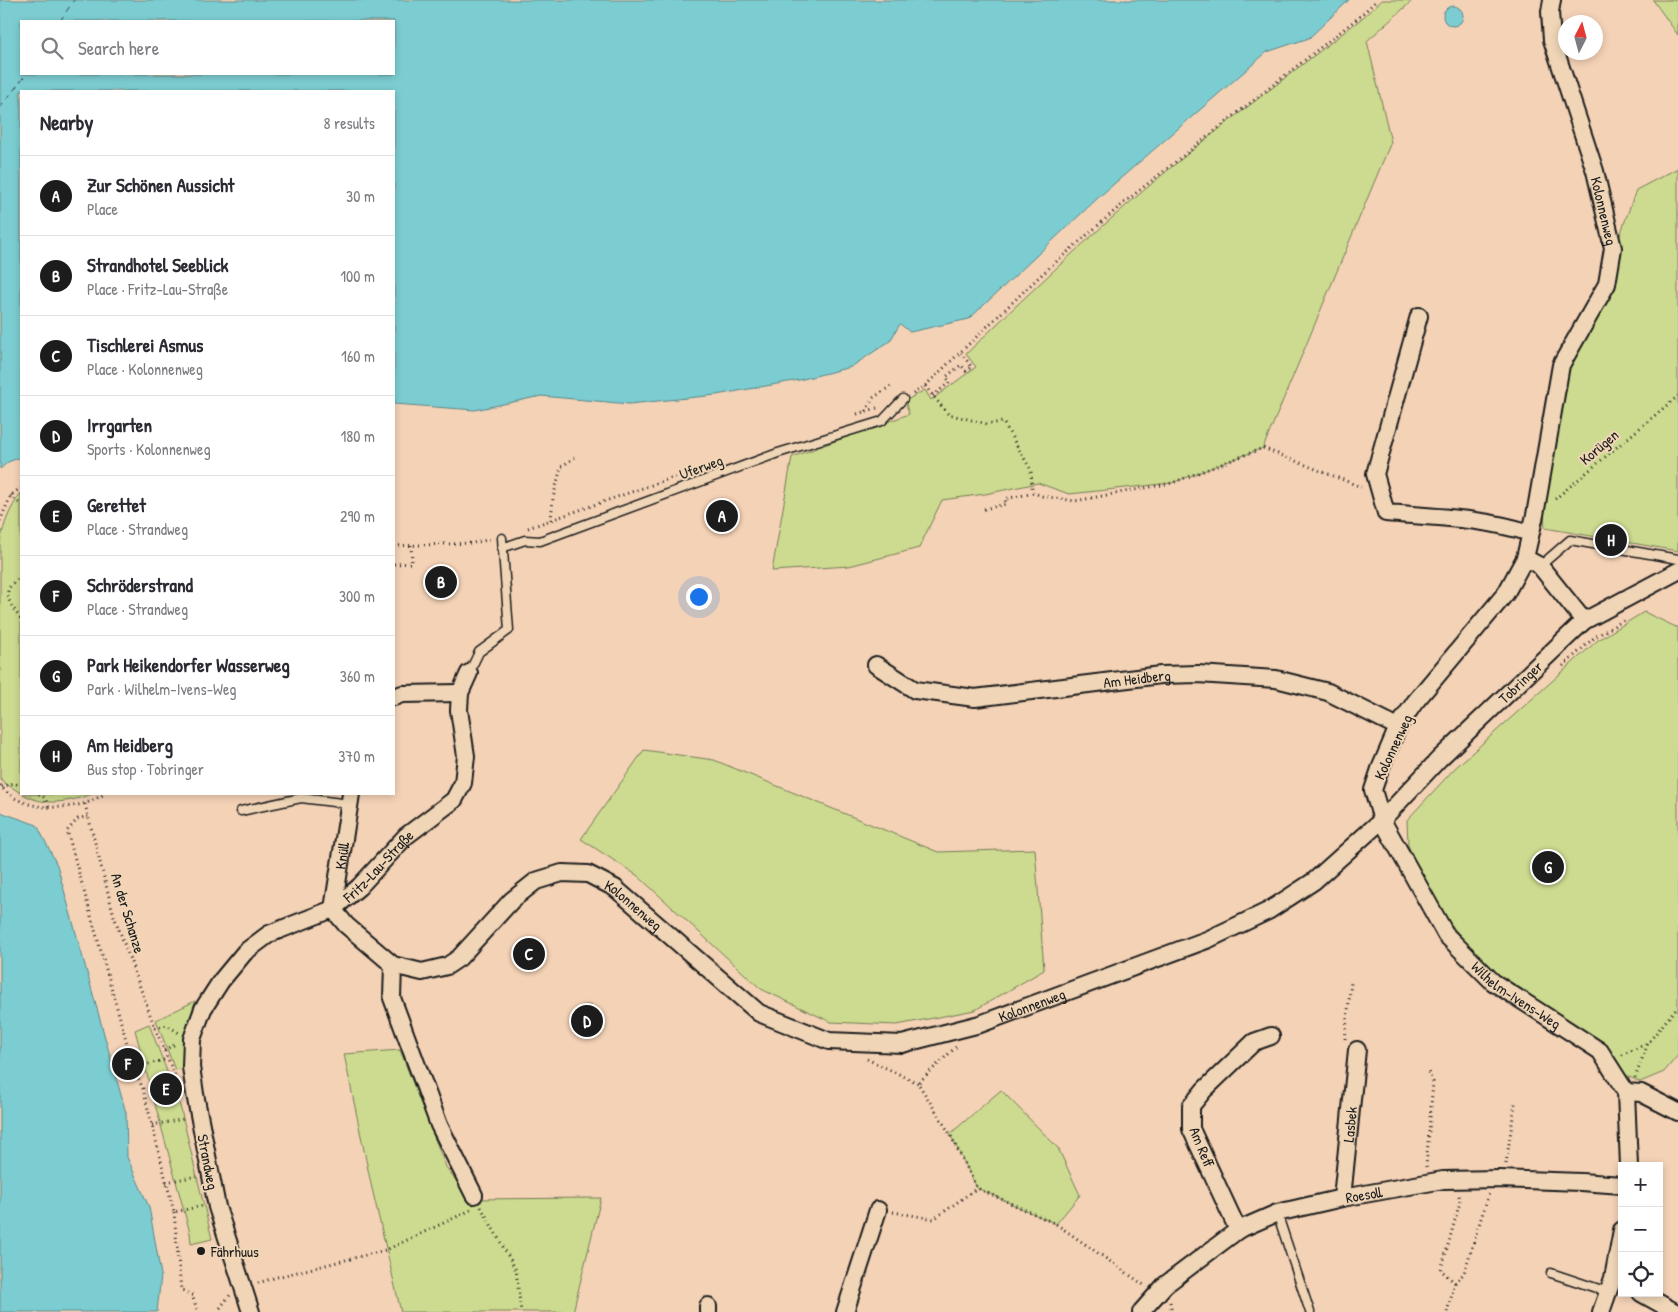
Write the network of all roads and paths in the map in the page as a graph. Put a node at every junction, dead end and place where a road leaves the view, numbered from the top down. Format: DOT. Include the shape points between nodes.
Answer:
graph roads {
  1 [pos="1377,0"];
  2 [pos="1552,0"];
  3 [pos="1419,316"];
  4 [pos="961,353"];
  5 [pos="894,384"];
  6 [pos="933,396"];
  7 [pos="1678,396"];
  8 [pos="903,399"];
  9 [pos="866,412"];
  10 [pos="578,455"];
  11 [pos="20,489"];
  12 [pos="1365,489"];
  13 [pos="1034,494"];
  14 [pos="11,495"];
  15 [pos="20,504"];
  16 [pos="984,508"];
  17 [pos="1535,516"];
  18 [pos="551,520"];
  19 [pos="0,521"];
  20 [pos="1530,533"];
  21 [pos="502,538"];
  22 [pos="411,545"];
  23 [pos="395,546"];
  24 [pos="502,548"];
  25 [pos="1525,558"];
  26 [pos="1678,559"];
  27 [pos="395,564"];
  28 [pos="1540,566"];
  29 [pos="1678,571"];
  30 [pos="20,577"];
  31 [pos="20,618"];
  32 [pos="1628,618"];
  33 [pos="1584,621"];
  34 [pos="876,665"];
  35 [pos="1558,670"];
  36 [pos="469,672"];
  37 [pos="460,693"];
  38 [pos="395,697"];
  39 [pos="1398,727"];
  40 [pos="1,786"];
  41 [pos="20,786"];
  42 [pos="40,795"];
  43 [pos="103,795"];
  44 [pos="350,799"];
  45 [pos="85,804"];
  46 [pos="49,808"];
  47 [pos="241,811"];
  48 [pos="88,816"];
  49 [pos="1382,820"];
  50 [pos="333,909"];
  51 [pos="393,965"];
  52 [pos="1351,982"];
  53 [pos="1678,1006"];
  54 [pos="203,1009"];
  55 [pos="1271,1036"];
  56 [pos="192,1039"];
  57 [pos="1648,1043"];
  58 [pos="959,1044"];
  59 [pos="1358,1050"];
  60 [pos="865,1058"];
  61 [pos="168,1059"];
  62 [pos="1608,1061"];
  63 [pos="134,1068"];
  64 [pos="1427,1070"];
  65 [pos="178,1084"];
  66 [pos="918,1084"];
  67 [pos="172,1086"];
  68 [pos="1626,1092"];
  69 [pos="1515,1103"];
  70 [pos="1678,1112"];
  71 [pos="187,1119"];
  72 [pos="152,1125"];
  73 [pos="1629,1162"];
  74 [pos="197,1176"];
  75 [pos="1458,1180"];
  76 [pos="1498,1180"];
  77 [pos="166,1182"];
  78 [pos="1424,1183"];
  79 [pos="1618,1185"];
  80 [pos="977,1188"];
  81 [pos="474,1195"];
  82 [pos="1342,1198"];
  83 [pos="205,1205"];
  84 [pos="878,1210"];
  85 [pos="174,1212"];
  86 [pos="469,1212"];
  87 [pos="1277,1213"];
  88 [pos="1238,1230"];
  89 [pos="1619,1252"];
  90 [pos="1551,1273"];
  91 [pos="1455,1283"];
  92 [pos="1614,1284"];
  93 [pos="238,1290"];
  94 [pos="1156,1294"];
  95 [pos="1648,1297"];
  96 [pos="220,1308"];
  97 [pos="198,1312"];
  98 [pos="251,1312"];
  99 [pos="521,1312"];
  100 [pos="845,1312"];
  101 [pos="1141,1312"];
  102 [pos="1310,1312"];
  103 [pos="1447,1312"];
  104 [pos="1601,1312"];
  105 [pos="1675,1312"];
  1 -- 4 [label="path" via="1126,201 1040,276"];
  2 -- 17 [label="street, Kolonnenweg" via="1552,40 1595,171 1613,248 1606,284 1561,365"];
  3 -- 20 [label="street" via="1375,474 1386,513 1489,523"];
  4 -- 6 [label="path" via="925,386"];
  4 -- 6 [label="path" via="972,367 966,372 961,365 946,378 950,382"];
  5 -- 9 [label="path" via="873,398"];
  6 -- 13 [label="path" via="948,414 987,424 1003,422 1031,470"];
  7 -- 17 [label="path, Korügen"];
  8 -- 24 [label="lane, Uferweg" via="882,421 778,453 540,541 525,540"];
  10 -- 18 [label="path" via="561,467"];
  11 -- 14 [label="path"];
  12 -- 13 [label="path" via="1263,448 1172,484 1075,501"];
  13 -- 16 [label="path" via="1005,499 1006,504"];
  14 -- 15 [label="path"];
  14 -- 19 [label="path"];
  17 -- 20 [label="street, Kolonnenweg"];
  20 -- 25 [label="street, Kolonnenweg"];
  21 -- 22 [label="path" via="473,543"];
  21 -- 24 [label="lane"];
  22 -- 23 [label="path"];
  22 -- 27 [label="path" via="412,564"];
  24 -- 36 [label="lane" via="509,630 480,652"];
  25 -- 28 [label="street"];
  25 -- 39 [label="street, Kolonnenweg" via="1506,593"];
  26 -- 28 [label="lane" via="1570,540"];
  28 -- 33 [label="street"];
  29 -- 33 [label="street, Tobringer"];
  30 -- 31 [label="path" via="8,592 11,605"];
  32 -- 35 [label="path" via="1595,637"];
  33 -- 49 [label="street, Tobringer" via="1439,760"];
  34 -- 39 [label="street, Am Heidberg" via="915,690 975,698 1161,675 1276,679 1328,692"];
  36 -- 37 [label="street, Fritz-Lau-Straße"];
  37 -- 38 [label="street"];
  37 -- 50 [label="street, Fritz-Lau-Straße" via="459,710 466,756 464,783 454,800 406,836 359,887"];
  39 -- 49 [label="street, Kolonnenweg" via="1373,790"];
  40 -- 41 [label="path" via="14,783"];
  40 -- 46 [label="path" via="34,806"];
  42 -- 46 [label="path" via="45,798"];
  43 -- 45 [label="path"];
  44 -- 47 [label="lane, Knüll" via="300,798"];
  44 -- 50 [label="street, Knüll"];
  45 -- 46 [label="path"];
  45 -- 48 [label="path, An der Schanze"];
  48 -- 56 [label="path, An der Schanze" via="114,916 155,1028 167,1025"];
  48 -- 63 [label="path" via="78,818 67,831"];
  49 -- 51 [label="street, Kolonnenweg" via="1314,881 1268,912 1218,935 980,1024 902,1044 829,1041 759,1013 615,888 588,874 562,873 536,881 512,900 459,958 447,966 422,972"];
  49 -- 62 [label="street, Wilhelm-Ivens-Weg" via="1446,935 1493,982 1600,1051"];
  50 -- 51 [label="street, Kolonnenweg" via="346,925"];
  50 -- 54 [label="street, Fritz-Lau-Straße" via="269,934 245,952"];
  51 -- 81 [label="street" via="392,998 439,1125"];
  52 -- 59 [label="path" via="1344,1046"];
  53 -- 57 [label="path"];
  54 -- 56 [label="street, Strandweg"];
  55 -- 88 [label="street, Am Reff" via="1254,1042 1191,1106 1191,1129"];
  56 -- 93 [label="street, Strandweg" via="191,1067 195,1094 217,1207"];
  57 -- 62 [label="path"];
  57 -- 68 [label="path" via="1636,1076"];
  58 -- 66 [label="path"];
  59 -- 82 [label="street, Lasbek"];
  60 -- 66 [label="path"];
  61 -- 63 [label="path"];
  62 -- 68 [label="street, Wilhelm-Ivens-Weg"];
  63 -- 72 [label="path"];
  64 -- 78 [label="path" via="1433,1082"];
  65 -- 67 [label="path"];
  66 -- 80 [label="path" via="950,1134"];
  67 -- 67 [label="path" via="163,1083 159,1087 160,1092 169,1094"];
  68 -- 70 [label="street" via="1641,1092"];
  68 -- 73 [label="street, Wilhelm-Ivens-Weg"];
  69 -- 76 [label="path"];
  71 -- 72 [label="path"];
  72 -- 77 [label="path"];
  74 -- 77 [label="path"];
  75 -- 76 [label="street, Roesoll"];
  75 -- 78 [label="street, Roesoll"];
  75 -- 91 [label="path" via="1460,1202 1441,1270"];
  76 -- 79 [label="street, Roesoll"];
  76 -- 91 [label="path" via="1464,1274"];
  77 -- 85 [label="path"];
  78 -- 82 [label="street, Roesoll"];
  80 -- 84 [label="path" via="934,1219"];
  80 -- 94 [label="path" via="1056,1224"];
  81 -- 99 [label="path" via="516,1270"];
  82 -- 87 [label="street, Roesoll"];
  83 -- 85 [label="path"];
  84 -- 100 [label="street"];
  85 -- 97 [label="path" via="181,1290 192,1295"];
  86 -- 93 [label="path" via="386,1250"];
  87 -- 88 [label="street, Roesoll"];
  87 -- 102 [label="lane"];
  88 -- 94 [label="street, Roesoll"];
  89 -- 92 [label="street"];
  90 -- 92 [label="lane"];
  91 -- 103 [label="path"];
  92 -- 104 [label="street"];
  93 -- 96 [label="path"];
  93 -- 98 [label="street, Strandweg"];
  94 -- 101 [label="street, Roesoll"];
  95 -- 105 [label="street"];
}
